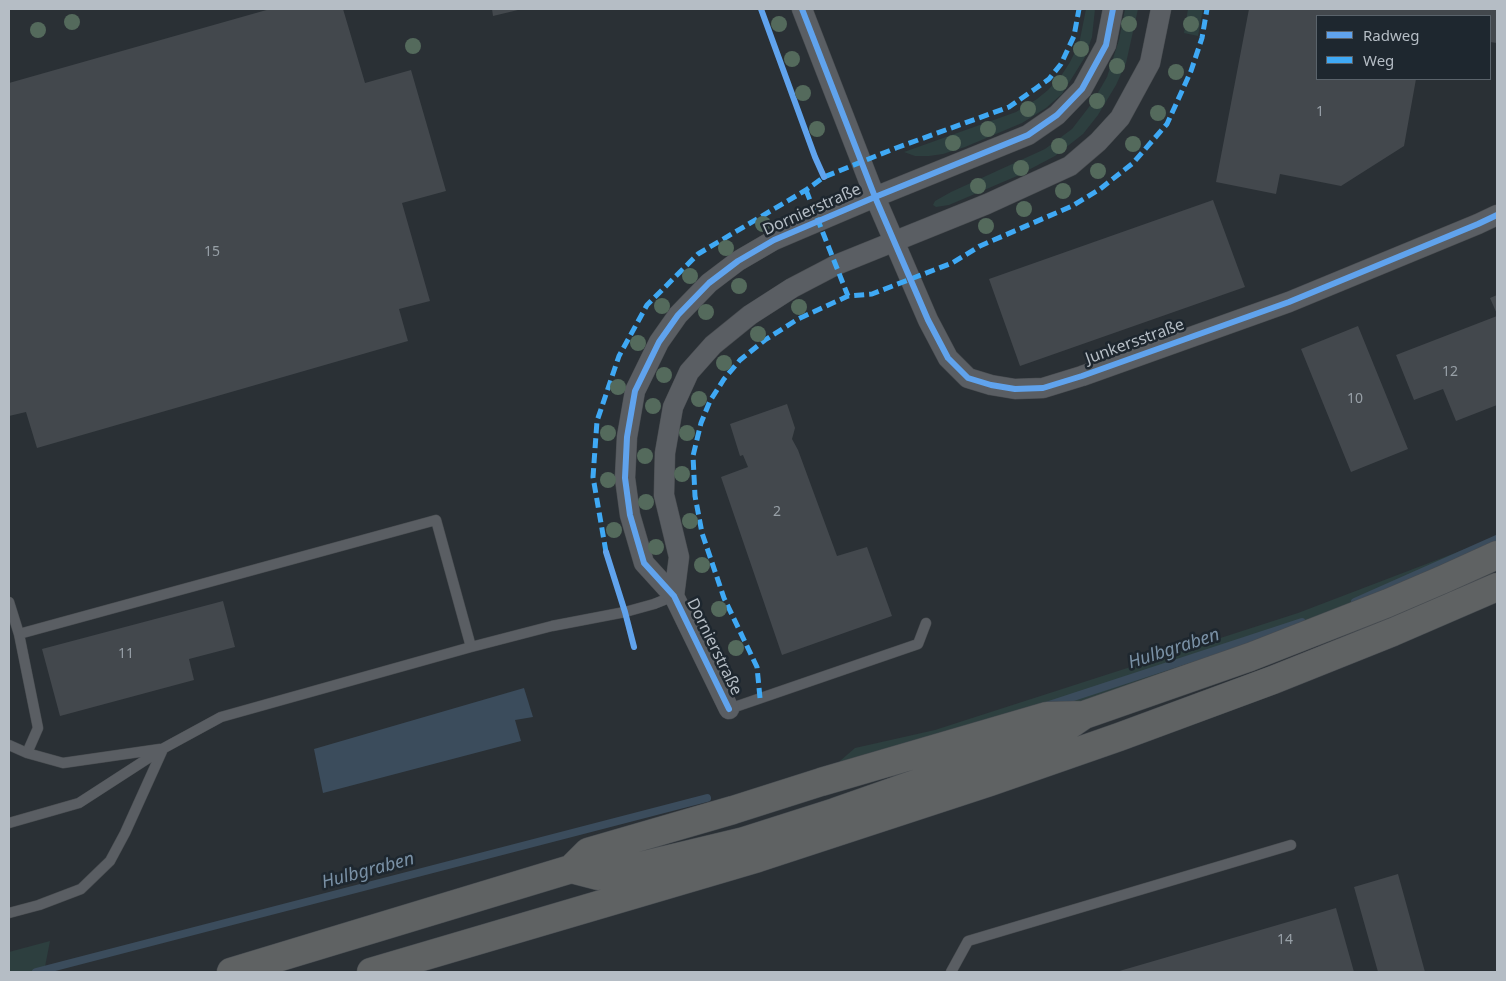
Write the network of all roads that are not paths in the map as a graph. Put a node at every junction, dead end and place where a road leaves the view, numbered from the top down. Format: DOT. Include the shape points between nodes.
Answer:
graph roads {
  1 [pos="802,9"];
  2 [pos="1112,9"];
  3 [pos="1161,9"];
  4 [pos="875,197"];
  5 [pos="1497,215"];
  6 [pos="895,242"];
  7 [pos="1497,555"];
  8 [pos="1497,588"];
  9 [pos="674,596"];
  10 [pos="9,602"];
  11 [pos="926,624"];
  12 [pos="18,634"];
  13 [pos="471,647"];
  14 [pos="729,709"];
  15 [pos="1084,715"];
  16 [pos="9,745"];
  17 [pos="164,748"];
  18 [pos="27,753"];
  19 [pos="838,822"];
  20 [pos="9,823"];
  21 [pos="1292,845"];
  22 [pos="751,850"];
  23 [pos="571,869"];
  24 [pos="9,913"];
  25 [pos="231,972"];
  26 [pos="371,972"];
  27 [pos="951,972"];
  1 -- 4 [label="street, Dornierstraße"];
  2 -- 4 [label="street, Dornierstraße" via="1106,45 1082,89 1057,115 1028,135"];
  3 -- 6 [label="street, Dornierstraße" via="1150,63 1120,118 1098,142 1070,166"];
  4 -- 6 [label="street, Junkersstraße"];
  4 -- 9 [label="street, Dornierstraße" via="774,240 738,262 709,283 678,315 660,342 636,391 627,437 625,478 630,515 644,563"];
  5 -- 6 [label="street, Junkersstraße" via="1289,302 1043,388 1015,389 968,378 948,358"];
  6 -- 9 [label="street, Dornierstraße" via="823,271 792,288 713,344 689,372 673,407 664,453 664,495 679,557"];
  7 -- 15 [label="highway" via="1250,658"];
  8 -- 19 [label="highway" via="1394,632 1119,738"];
  9 -- 13 [label="lane" via="625,612 552,626"];
  9 -- 14 [label="street, Dornierstraße"];
  10 -- 12 [label="lane"];
  11 -- 14 [label="lane" via="918,644"];
  12 -- 13 [label="lane" via="436,520"];
  12 -- 18 [label="lane" via="38,728"];
  13 -- 17 [label="lane" via="221,717"];
  15 -- 19 [label="highway" via="1055,735"];
  15 -- 23 [label="highway" via="1047,716 821,782 588,852"];
  16 -- 18 [label="lane"];
  17 -- 18 [label="lane" via="63,763"];
  17 -- 20 [label="lane" via="79,804"];
  17 -- 24 [label="lane" via="110,861 81,889"];
  19 -- 22 [label="highway"];
  21 -- 27 [label="lane" via="968,941"];
  22 -- 23 [label="highway" via="598,876"];
  22 -- 26 [label="highway"];
  23 -- 25 [label="highway"];
}
